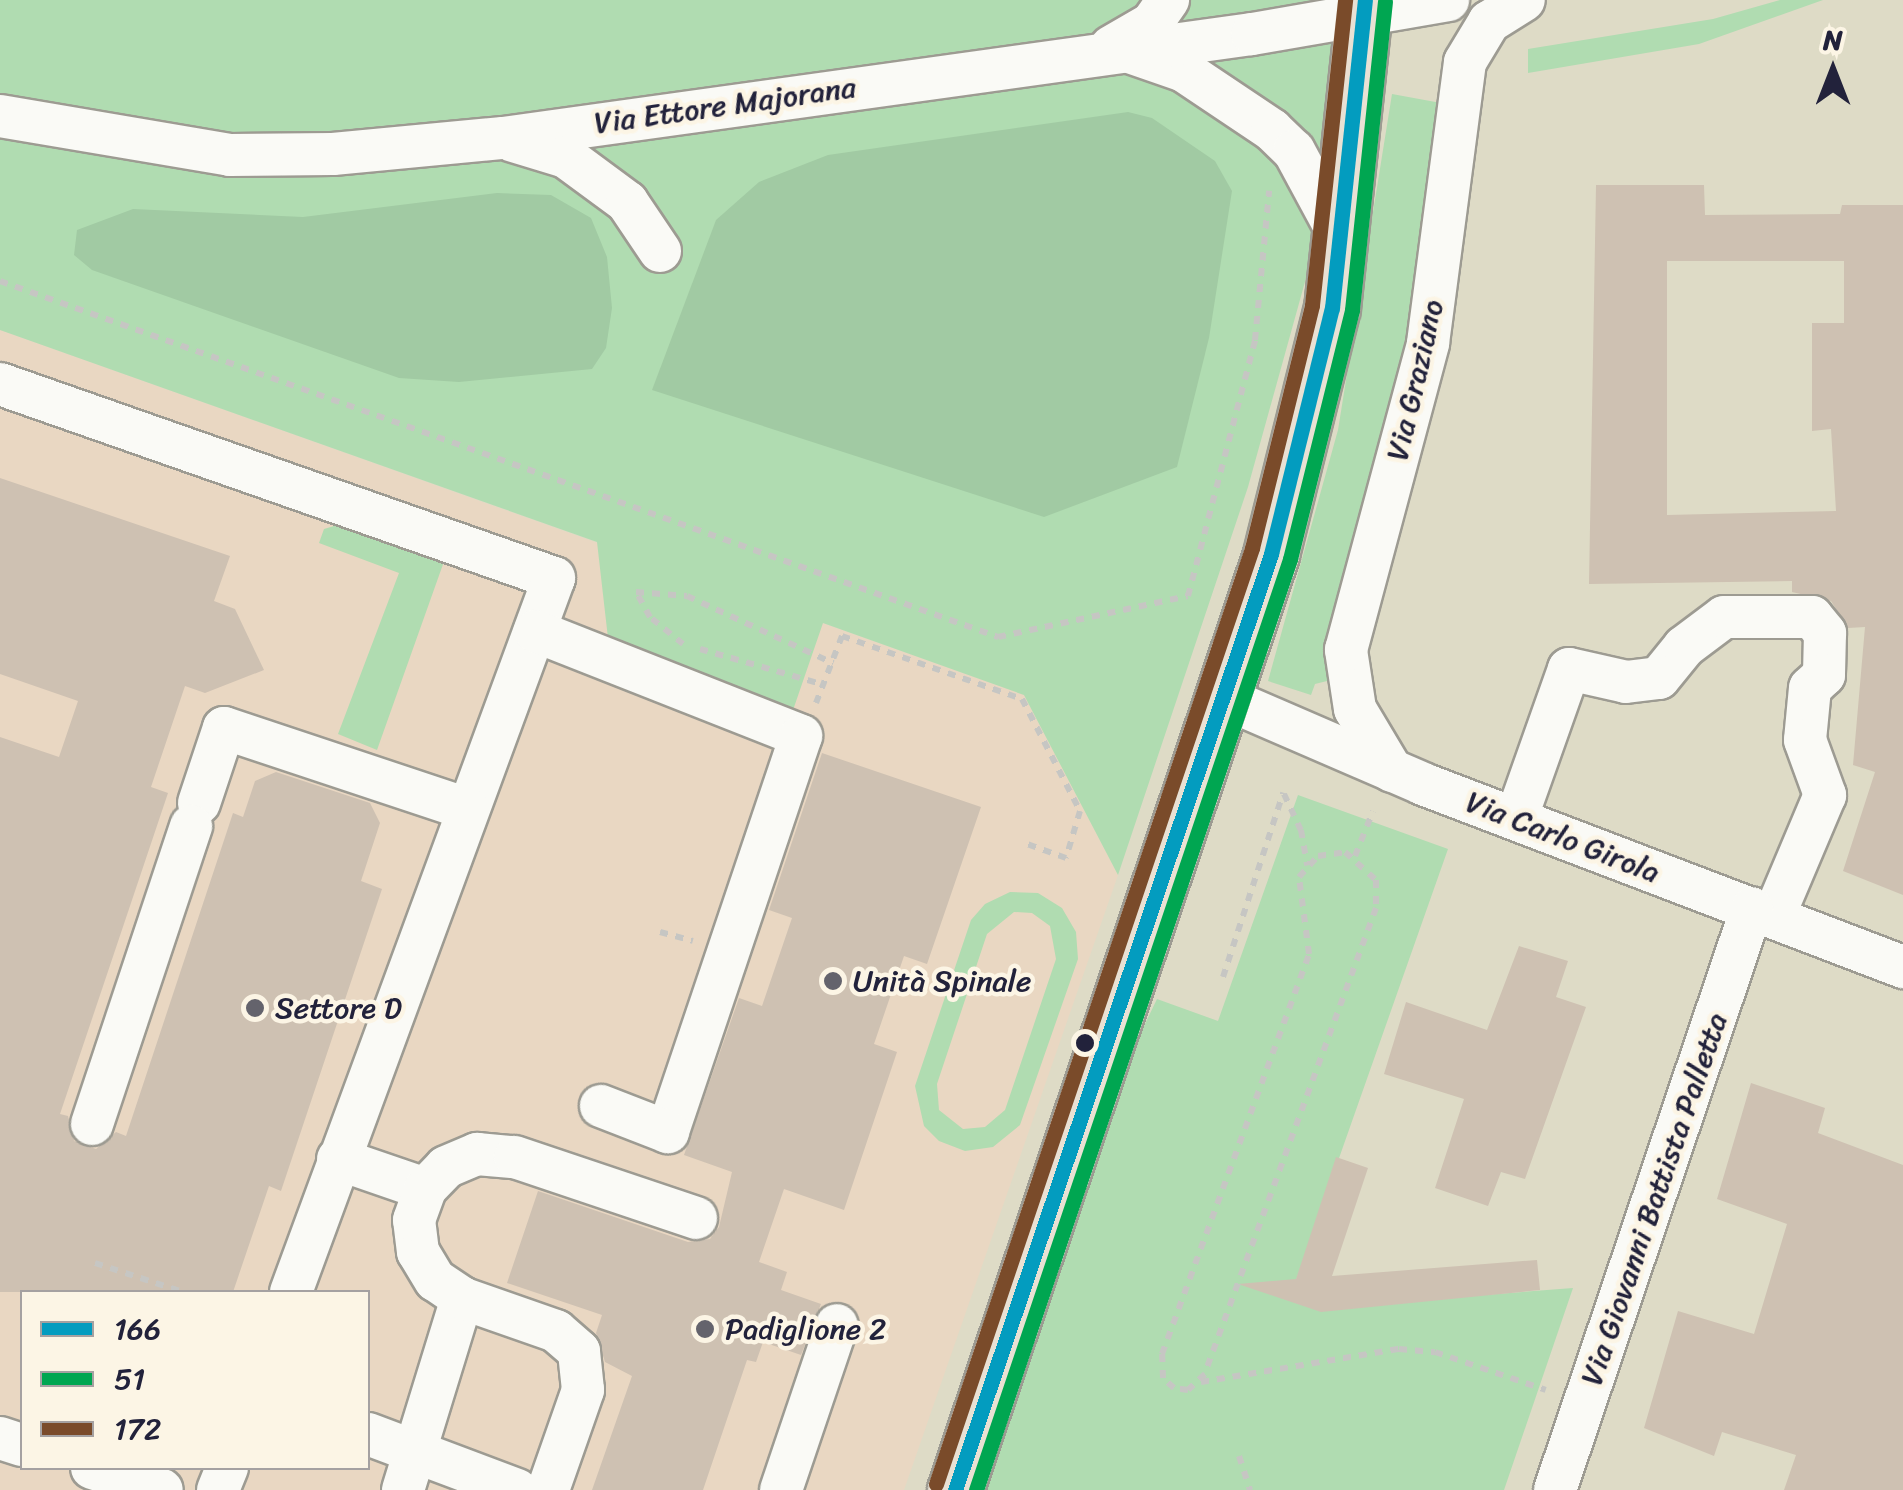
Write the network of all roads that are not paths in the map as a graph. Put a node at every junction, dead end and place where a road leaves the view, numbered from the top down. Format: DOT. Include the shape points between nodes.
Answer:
graph roads {
  1 [pos="1168,0"];
  2 [pos="1448,0"];
  3 [pos="1524,0"];
  4 [pos="1364,6"];
  5 [pos="1106,50"];
  6 [pos="0,116"];
  7 [pos="503,138"];
  8 [pos="1342,240"];
  9 [pos="660,251"];
  10 [pos="0,384"];
  11 [pos="535,630"];
  12 [pos="1226,700"];
  13 [pos="1392,771"];
  14 [pos="468,809"];
  15 [pos="1516,819"];
  16 [pos="1763,912"];
  17 [pos="1903,967"];
  18 [pos="601,1106"];
  19 [pos="92,1124"];
  20 [pos="338,1159"];
  21 [pos="424,1189"];
  22 [pos="696,1218"];
  23 [pos="293,1290"];
  24 [pos="462,1298"];
  25 [pos="837,1325"];
  26 [pos="370,1436"];
  27 [pos="98,1470"];
  28 [pos="410,1470"];
  29 [pos="162,1490"];
  30 [pos="517,1490"];
  31 [pos="548,1490"];
  32 [pos="781,1490"];
  33 [pos="954,1490"];
  34 [pos="1555,1490"];
  1 -- 5 [label="street" via="1152,23"];
  2 -- 4 [label="street, Via Ettore Majorana"];
  3 -- 13 [label="street, Via Graziano" via="1490,22 1465,62 1428,343 1346,650 1355,709"];
  4 -- 5 [label="street, Via Ettore Majorana" via="1252,34"];
  4 -- 8 [label="main road"];
  5 -- 7 [label="street, Via Ettore Majorana"];
  5 -- 8 [label="street" via="1184,71 1272,130 1310,176"];
  6 -- 7 [label="street, Via Ettore Majorana" via="230,156"];
  7 -- 9 [label="street" via="566,157 627,202"];
  8 -- 12 [label="main road" via="1296,456"];
  10 -- 11 [label="street" via="554,578"];
  11 -- 14 [label="street"];
  11 -- 18 [label="street" via="801,736 668,1132"];
  12 -- 13 [label="street, Via Carlo Girola"];
  12 -- 33 [label="main road"];
  13 -- 15 [label="street, Via Carlo Girola"];
  14 -- 19 [label="street" via="224,728"];
  14 -- 20 [label="street"];
  15 -- 16 [label="street, Via Carlo Girola"];
  15 -- 16 [label="street, Via Giovanni Battista Palletta" via="1569,669 1626,682 1659,678 1684,647 1724,617 1812,617 1825,633 1824,675 1810,688 1805,740 1825,795"];
  16 -- 17 [label="street, Via Carlo Girola"];
  16 -- 34 [label="street, Via Giovanni Battista Palletta"];
  20 -- 21 [label="street"];
  20 -- 23 [label="street"];
  21 -- 22 [label="street" via="446,1166 477,1154 515,1157"];
  21 -- 24 [label="street" via="414,1220 418,1252 435,1280"];
  24 -- 28 [label="street"];
  24 -- 31 [label="street" via="556,1331 578,1351 583,1390"];
  25 -- 32 [label="street"];
  26 -- 28 [label="street"];
  27 -- 29 [label="street"];
  28 -- 30 [label="street"];
}
